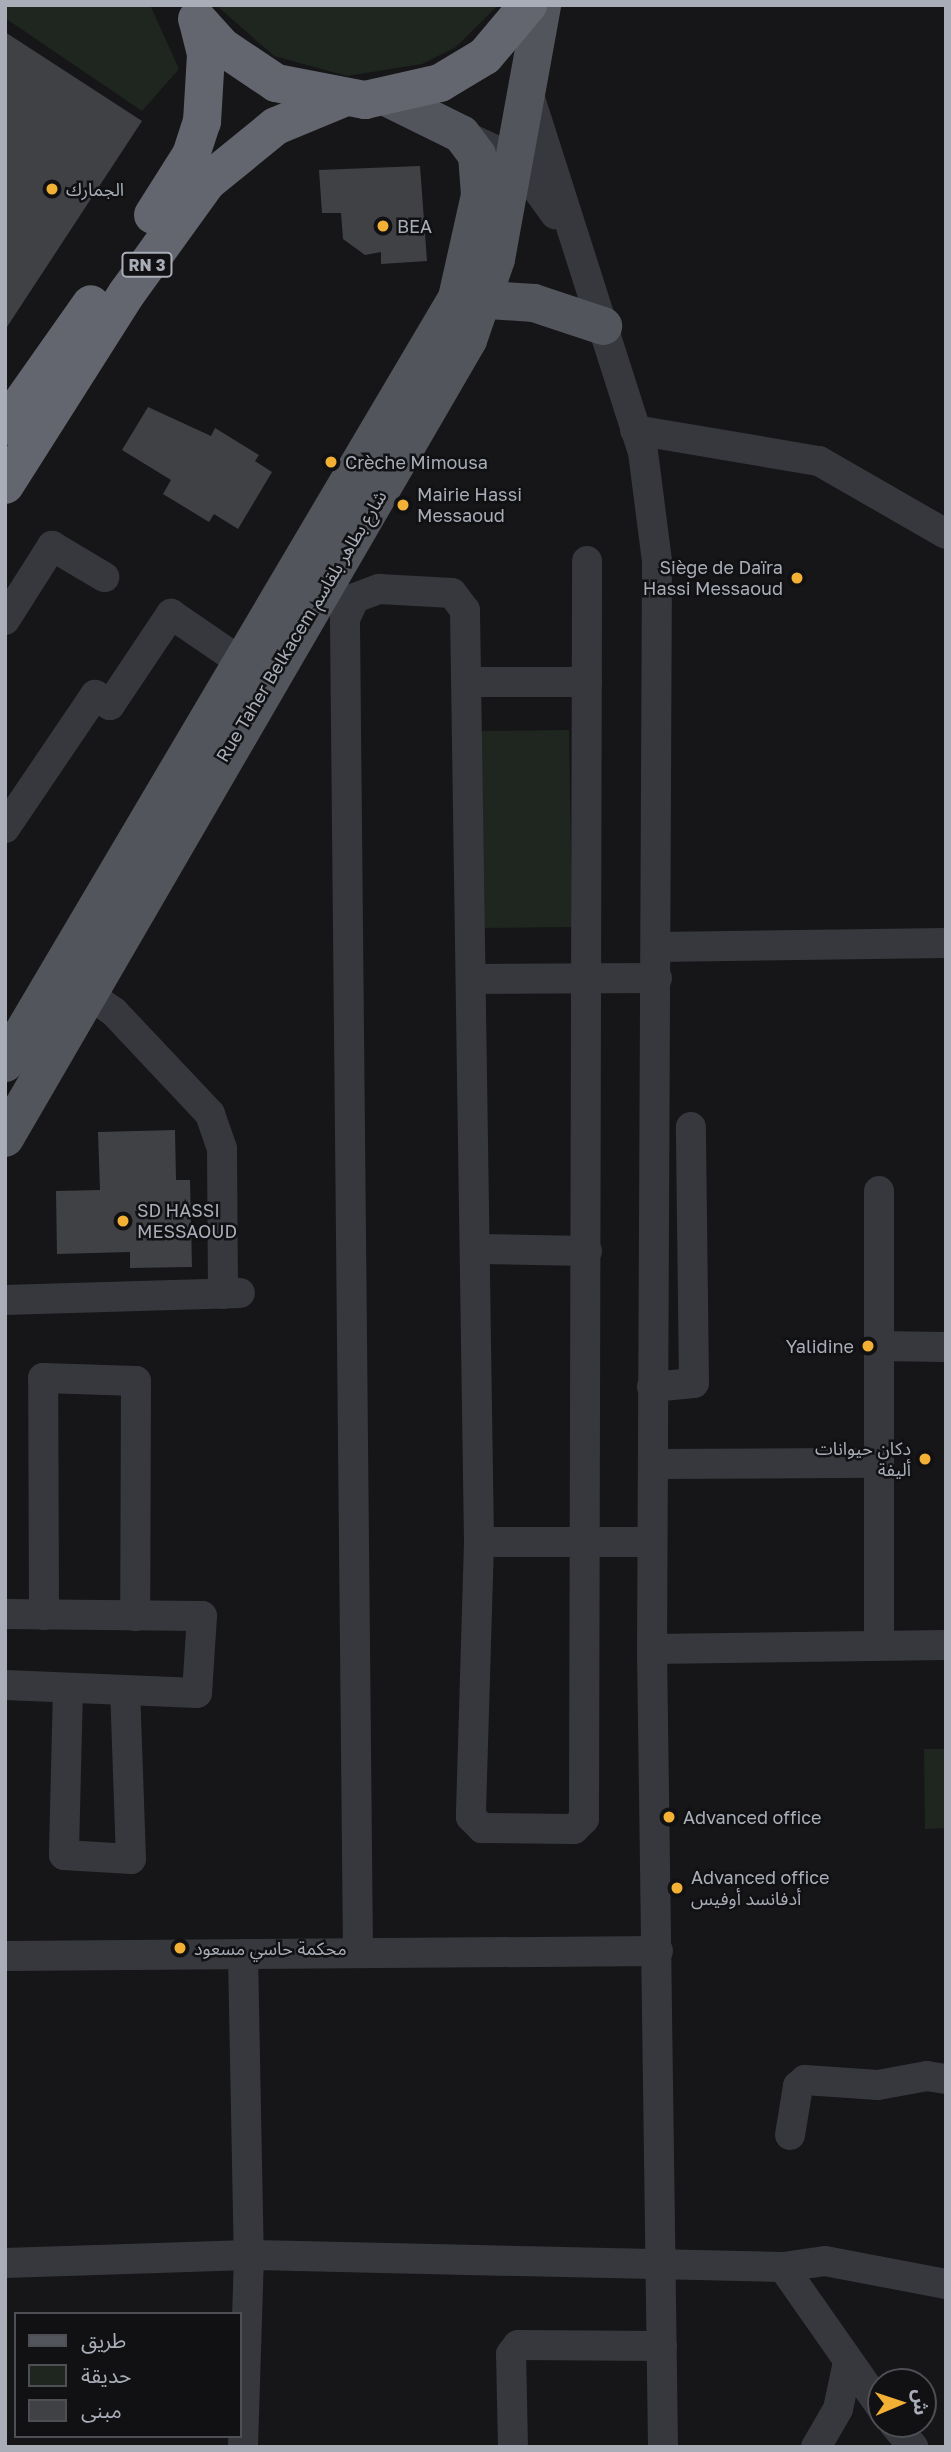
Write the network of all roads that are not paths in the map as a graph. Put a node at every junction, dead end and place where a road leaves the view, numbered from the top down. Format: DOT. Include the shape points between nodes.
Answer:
graph roads {
  1 [pos="528,5"];
  2 [pos="542,5"];
  3 [pos="194,13"];
  4 [pos="528,92"];
  5 [pos="388,98"];
  6 [pos="341,99"];
  7 [pos="461,134"];
  8 [pos="516,160"];
  9 [pos="579,253"];
  10 [pos="471,298"];
  11 [pos="603,326"];
  12 [pos="5,426"];
  13 [pos="635,430"];
  14 [pos="5,485"];
  15 [pos="946,534"];
  16 [pos="587,561"];
  17 [pos="104,577"];
  18 [pos="5,620"];
  19 [pos="241,662"];
  20 [pos="469,682"];
  21 [pos="587,682"];
  22 [pos="5,828"];
  23 [pos="946,943"];
  24 [pos="656,947"];
  25 [pos="588,976"];
  26 [pos="657,978"];
  27 [pos="474,979"];
  28 [pos="72,982"];
  29 [pos="5,1063"];
  30 [pos="691,1127"];
  31 [pos="5,1138"];
  32 [pos="879,1191"];
  33 [pos="692,1213"];
  34 [pos="653,1217"];
  35 [pos="477,1249"];
  36 [pos="587,1251"];
  37 [pos="5,1300"];
  38 [pos="879,1346"];
  39 [pos="946,1347"];
  40 [pos="652,1387"];
  41 [pos="879,1462"];
  42 [pos="654,1464"];
  43 [pos="586,1538"];
  44 [pos="479,1542"];
  45 [pos="652,1542"];
  46 [pos="5,1614"];
  47 [pos="44,1615"];
  48 [pos="135,1616"];
  49 [pos="879,1645"];
  50 [pos="946,1645"];
  51 [pos="652,1649"];
  52 [pos="5,1685"];
  53 [pos="68,1688"];
  54 [pos="125,1690"];
  55 [pos="658,1951"];
  56 [pos="358,1953"];
  57 [pos="243,1954"];
  58 [pos="5,1956"];
  59 [pos="946,2079"];
  60 [pos="790,2135"];
  61 [pos="249,2255"];
  62 [pos="662,2260"];
  63 [pos="5,2263"];
  64 [pos="783,2267"];
  65 [pos="946,2284"];
  66 [pos="662,2346"];
  67 [pos="848,2362"];
  68 [pos="867,2388"];
  69 [pos="867,2417"];
  70 [pos="821,2439"];
  71 [pos="243,2447"];
  72 [pos="513,2447"];
  73 [pos="663,2447"];
  1 -- 5 [label="highway" via="485,56 440,83"];
  2 -- 4 [label="main road, Rue Taher Belkacem شارع بطاهر بلقاسم"];
  3 -- 6 [label="highway" via="247,66 276,83"];
  3 -- 12 [label="highway, RN 3" via="207,89 191,155"];
  4 -- 8 [label="main road, Rue Taher Belkacem شارع بطاهر بلقاسم"];
  4 -- 9 [label="street"];
  5 -- 6 [label="highway"];
  5 -- 7 [label="main road"];
  6 -- 14 [label="highway, RN 3" via="276,126 207,183 127,293"];
  7 -- 8 [label="street"];
  7 -- 10 [label="main road, Rue Taher Belkacem شارع بطاهر بلقاسم" via="477,155 482,182"];
  8 -- 9 [label="street"];
  8 -- 10 [label="main road, Rue Taher Belkacem شارع بطاهر بلقاسم"];
  9 -- 11 [label="street"];
  10 -- 11 [label="main road" via="534,303"];
  10 -- 19 [label="main road, Rue Taher Belkacem شارع بطاهر بلقاسم"];
  10 -- 28 [label="main road, Rue Taher Belkacem شارع بطاهر بلقاسم" via="468,340 373,506"];
  11 -- 13 [label="street"];
  13 -- 15 [label="street" via="819,461"];
  13 -- 24 [label="street" via="648,477 657,561"];
  16 -- 21 [label="street"];
  17 -- 18 [label="street" via="52,546"];
  19 -- 22 [label="street" via="171,614 110,705 95,695"];
  19 -- 28 [label="main road, Rue Taher Belkacem شارع بطاهر بلقاسم"];
  20 -- 21 [label="street"];
  20 -- 27 [label="street"];
  20 -- 56 [label="street" via="465,610 452,593 379,589 348,607"];
  21 -- 25 [label="street"];
  23 -- 24 [label="street"];
  24 -- 26 [label="street"];
  25 -- 26 [label="street"];
  25 -- 27 [label="street"];
  25 -- 36 [label="street"];
  26 -- 34 [label="street"];
  27 -- 35 [label="street" via="470,1161"];
  28 -- 29 [label="main road, Rue Taher Belkacem شارع بطاهر بلقاسم"];
  28 -- 31 [label="main road, Rue Taher Belkacem شارع بطاهر بلقاسم"];
  28 -- 37 [label="street" via="114,1012 210,1114 222,1149 232,1294"];
  30 -- 33 [label="street"];
  32 -- 38 [label="street"];
  33 -- 34 [label="street"];
  33 -- 40 [label="street" via="694,1383"];
  34 -- 40 [label="street"];
  35 -- 36 [label="street"];
  35 -- 44 [label="street"];
  36 -- 43 [label="street"];
  38 -- 39 [label="street"];
  38 -- 41 [label="street"];
  40 -- 42 [label="street"];
  41 -- 42 [label="street"];
  41 -- 49 [label="street"];
  42 -- 45 [label="street"];
  43 -- 44 [label="street"];
  43 -- 44 [label="street" via="584,1819 574,1829 482,1828 471,1817"];
  43 -- 45 [label="street"];
  45 -- 51 [label="street"];
  46 -- 47 [label="street"];
  47 -- 48 [label="street"];
  47 -- 48 [label="street" via="43,1378 136,1381"];
  48 -- 54 [label="street" via="202,1616 197,1693"];
  49 -- 50 [label="street"];
  49 -- 51 [label="street"];
  51 -- 55 [label="street"];
  52 -- 53 [label="street"];
  53 -- 54 [label="street"];
  53 -- 54 [label="street" via="64,1855 131,1859"];
  55 -- 56 [label="street"];
  55 -- 62 [label="street"];
  56 -- 57 [label="street"];
  57 -- 58 [label="street"];
  57 -- 61 [label="street"];
  59 -- 60 [label="street" via="927,2076 878,2085 805,2080 798,2086"];
  61 -- 62 [label="street"];
  61 -- 63 [label="street"];
  61 -- 71 [label="street"];
  62 -- 64 [label="street"];
  62 -- 66 [label="street"];
  64 -- 65 [label="street" via="825,2261"];
  64 -- 67 [label="street"];
  66 -- 72 [label="street" via="518,2345 511,2354"];
  66 -- 73 [label="street"];
  67 -- 68 [label="street"];
  67 -- 70 [label="street" via="838,2409"];
  69 -- 70 [label="street"];
}
